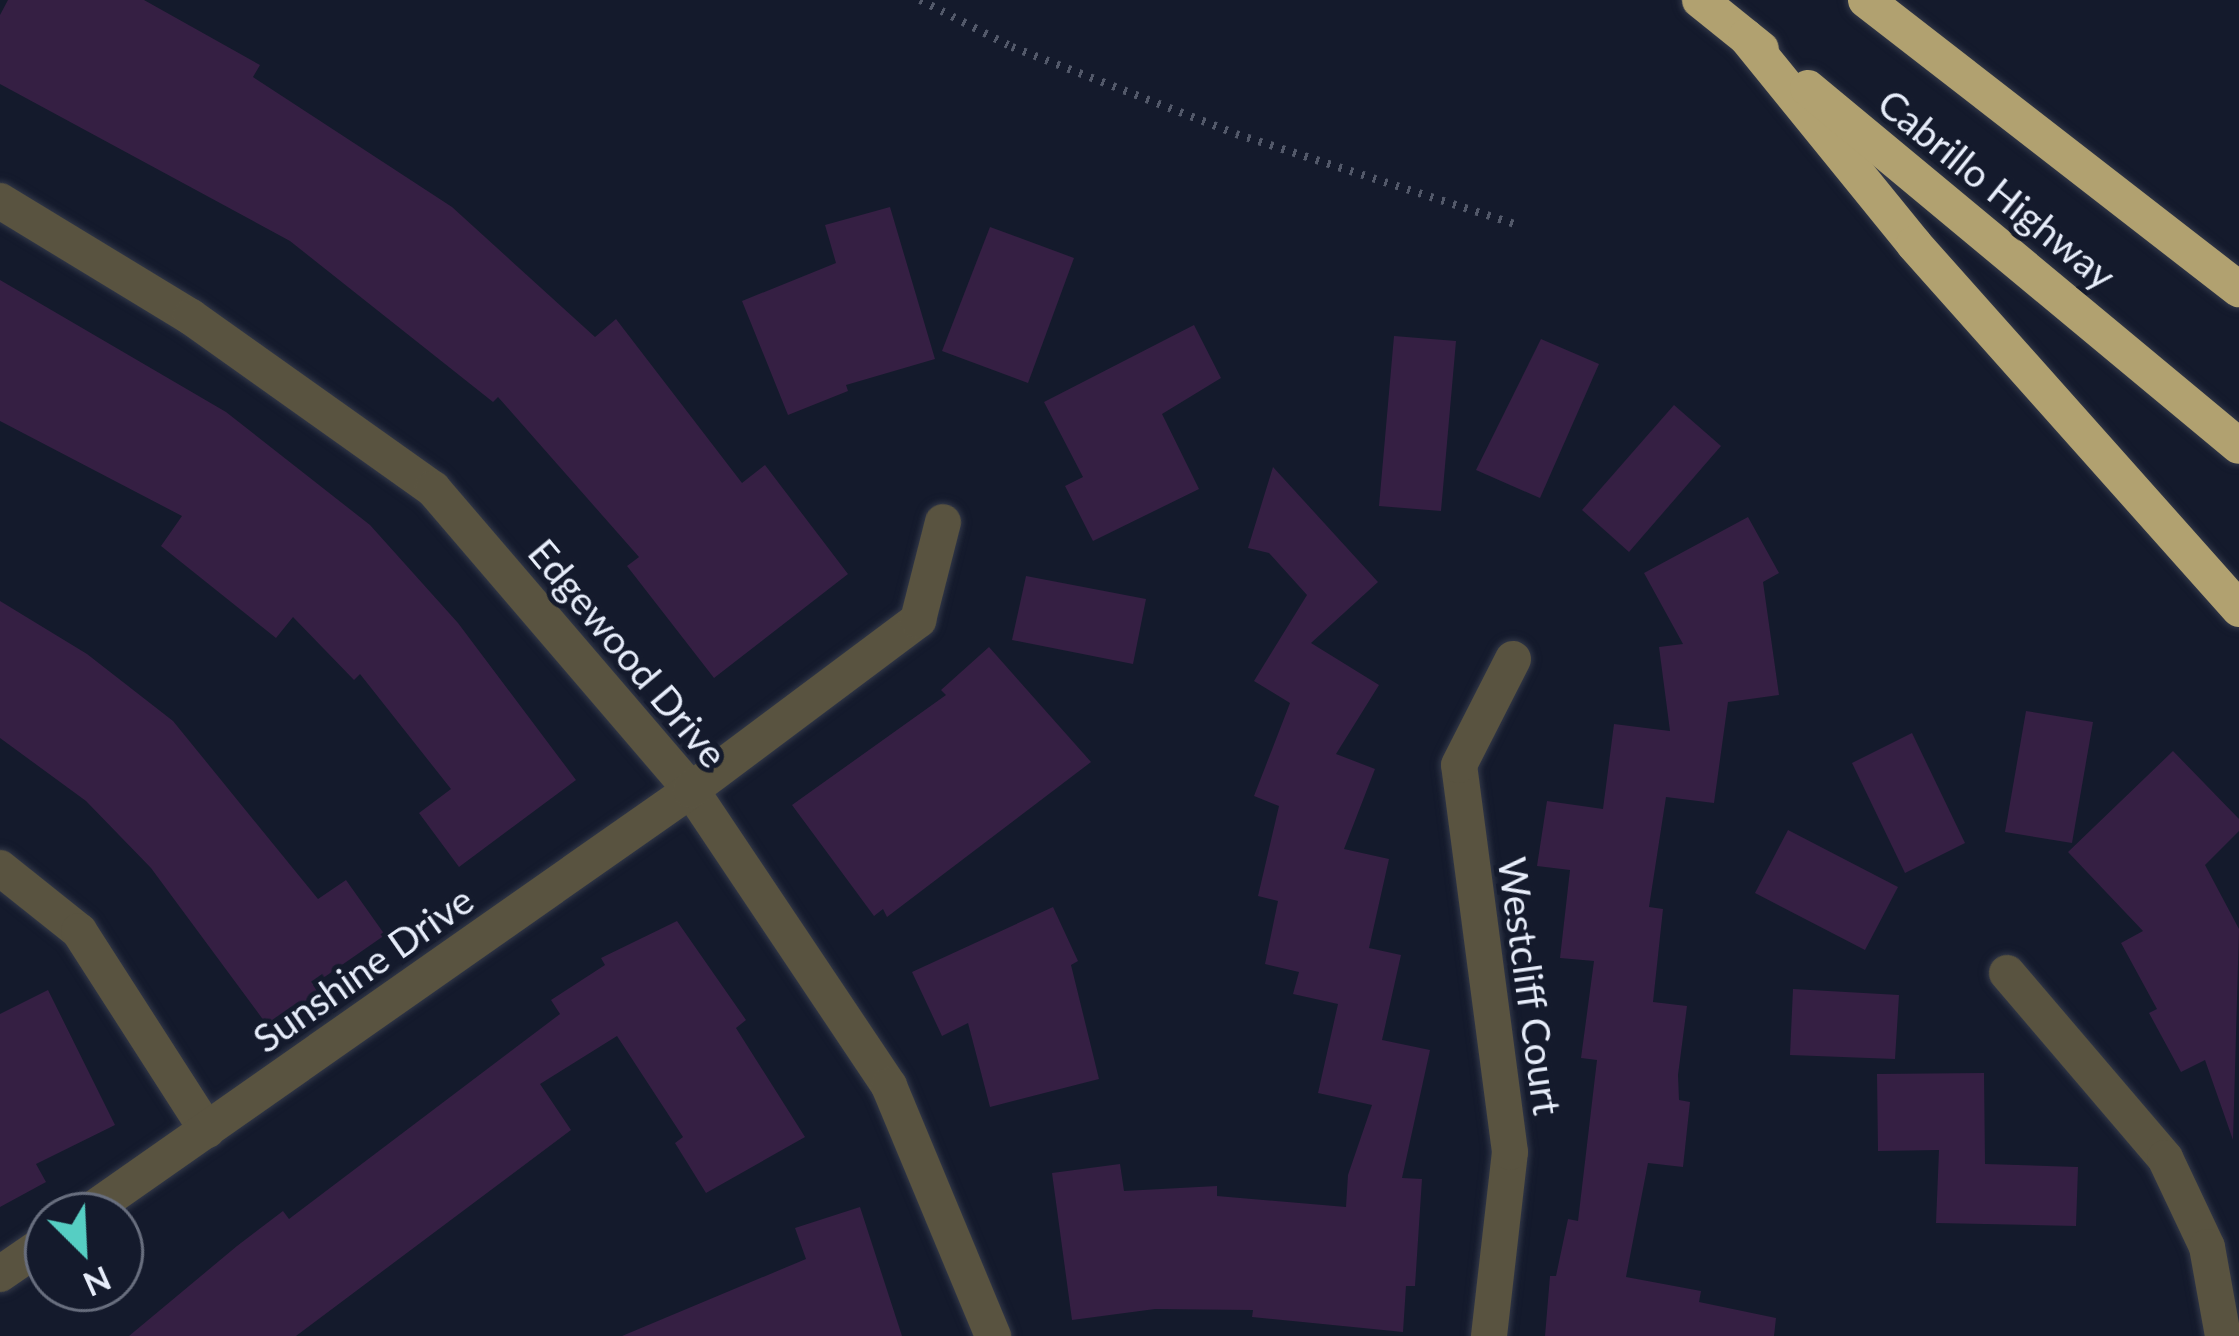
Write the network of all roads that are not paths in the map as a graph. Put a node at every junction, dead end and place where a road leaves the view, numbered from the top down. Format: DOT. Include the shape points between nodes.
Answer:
graph roads {
  1 [pos="1700,0"];
  2 [pos="1866,0"];
  3 [pos="1746,37"];
  4 [pos="0,201"];
  5 [pos="2239,289"];
  6 [pos="2239,446"];
  7 [pos="944,522"];
  8 [pos="2239,609"];
  9 [pos="1513,659"];
  10 [pos="691,790"];
  11 [pos="0,868"];
  12 [pos="2007,973"];
  13 [pos="207,1130"];
  14 [pos="118,1192"];
  15 [pos="992,1336"];
  16 [pos="1490,1336"];
  17 [pos="2223,1336"];
  1 -- 3 [label="highway, Cabrillo Highway"];
  2 -- 5 [label="highway, Cabrillo Highway"];
  3 -- 6 [label="highway, Cabrillo Highway"];
  3 -- 8 [label="highway" via="1914,244"];
  4 -- 10 [label="street, Edgewood Drive" via="191,316 433,489"];
  7 -- 10 [label="street, Sunshine Drive" via="918,620"];
  9 -- 16 [label="street, Westcliff Court" via="1459,765 1510,1152"];
  10 -- 13 [label="street, Sunshine Drive"];
  10 -- 15 [label="street, Edgewood Drive" via="889,1086"];
  11 -- 13 [label="street" via="79,931"];
  12 -- 17 [label="street" via="2164,1158 2207,1247"];
  13 -- 14 [label="street, Sunshine Drive"];
}
